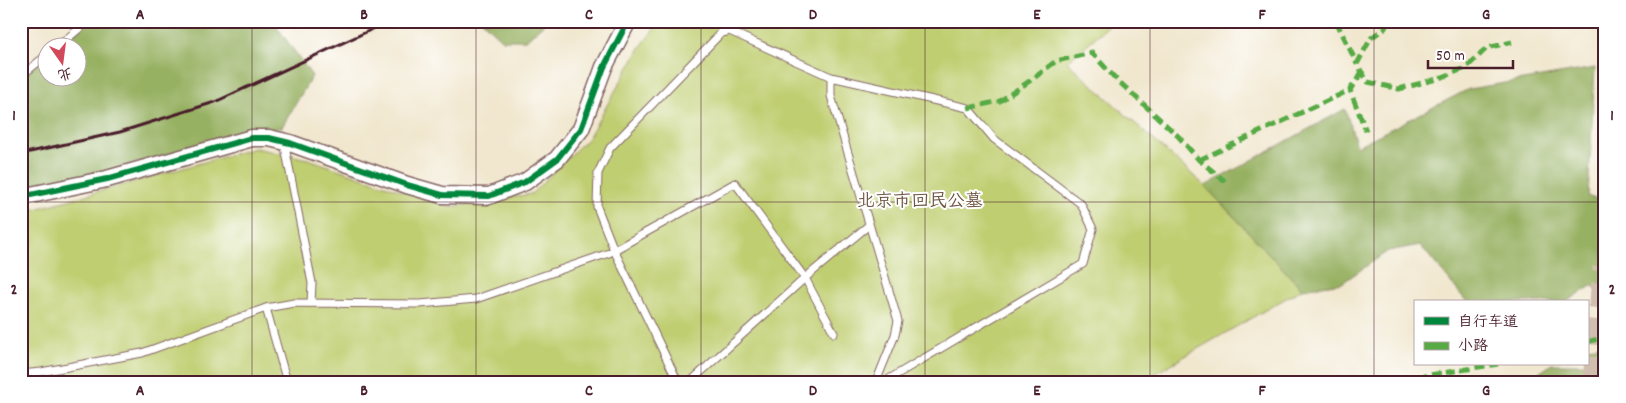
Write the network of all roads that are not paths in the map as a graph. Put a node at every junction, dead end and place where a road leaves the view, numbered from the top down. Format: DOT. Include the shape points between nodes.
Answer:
graph roads {
  1 [pos="88,21"];
  2 [pos="628,21"];
  3 [pos="729,25"];
  4 [pos="68,38"];
  5 [pos="38,62"];
  6 [pos="21,76"];
  7 [pos="831,77"];
  8 [pos="284,142"];
  9 [pos="21,197"];
  10 [pos="869,225"];
  11 [pos="614,250"];
  12 [pos="805,278"];
  13 [pos="311,303"];
  14 [pos="266,308"];
  15 [pos="834,333"];
  16 [pos="21,374"];
  17 [pos="286,382"];
  18 [pos="678,382"];
  19 [pos="690,382"];
  20 [pos="876,382"];
  21 [pos="889,382"];
  1 -- 4 [label="lane"];
  2 -- 8 [label="street" via="604,67 581,129 557,159 525,182 489,196 442,195"];
  3 -- 7 [label="lane"];
  3 -- 11 [label="lane" via="610,148 598,173 598,207"];
  5 -- 6 [label="lane"];
  7 -- 10 [label="lane" via="831,96"];
  7 -- 21 [label="lane" via="968,108 994,139 1081,204 1093,229 1082,264 889,379"];
  8 -- 9 [label="street" via="252,138 107,179"];
  8 -- 13 [label="lane" via="312,283"];
  10 -- 12 [label="lane"];
  10 -- 20 [label="lane" via="898,321 896,335"];
  11 -- 12 [label="lane" via="735,183"];
  11 -- 13 [label="lane" via="476,299 420,304"];
  11 -- 18 [label="lane"];
  12 -- 15 [label="lane"];
  12 -- 19 [label="lane"];
  13 -- 14 [label="lane"];
  14 -- 16 [label="lane" via="142,353"];
  14 -- 17 [label="lane"];
}
